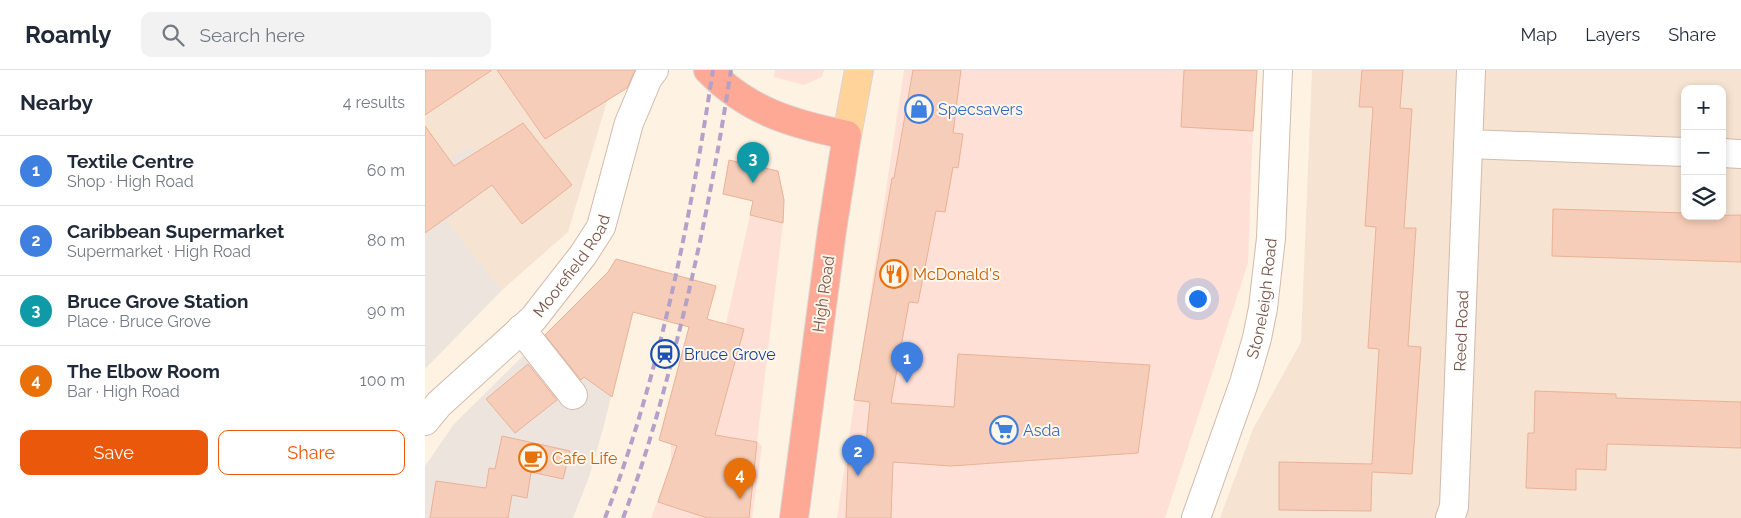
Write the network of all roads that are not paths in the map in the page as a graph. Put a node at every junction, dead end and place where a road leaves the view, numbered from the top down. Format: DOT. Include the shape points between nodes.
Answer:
graph roads {
  1 [pos="654,70"];
  2 [pos="708,70"];
  3 [pos="859,70"];
  4 [pos="1278,70"];
  5 [pos="1471,70"];
  6 [pos="847,135"];
  7 [pos="1468,144"];
  8 [pos="1681,152"];
  9 [pos="1726,153"];
  10 [pos="1741,154"];
  11 [pos="521,330"];
  12 [pos="573,395"];
  13 [pos="430,408"];
  14 [pos="794,518"];
  15 [pos="1196,518"];
  16 [pos="1450,518"];
  1 -- 11 [label="street, Moorefield Road" via="629,123 601,227 569,273"];
  2 -- 6 [label="highway" via="747,102 766,112"];
  3 -- 6 [label="main road, High Road"];
  4 -- 15 [label="street, Stoneleigh Road" via="1271,238 1260,322 1244,383"];
  5 -- 7 [label="street, Reed Road"];
  6 -- 14 [label="highway, High Road"];
  7 -- 8 [label="street"];
  7 -- 16 [label="street, Reed Road" via="1454,507"];
  9 -- 10 [label="street"];
  11 -- 12 [label="street"];
  11 -- 13 [label="street, Moorefield Road"];
}
